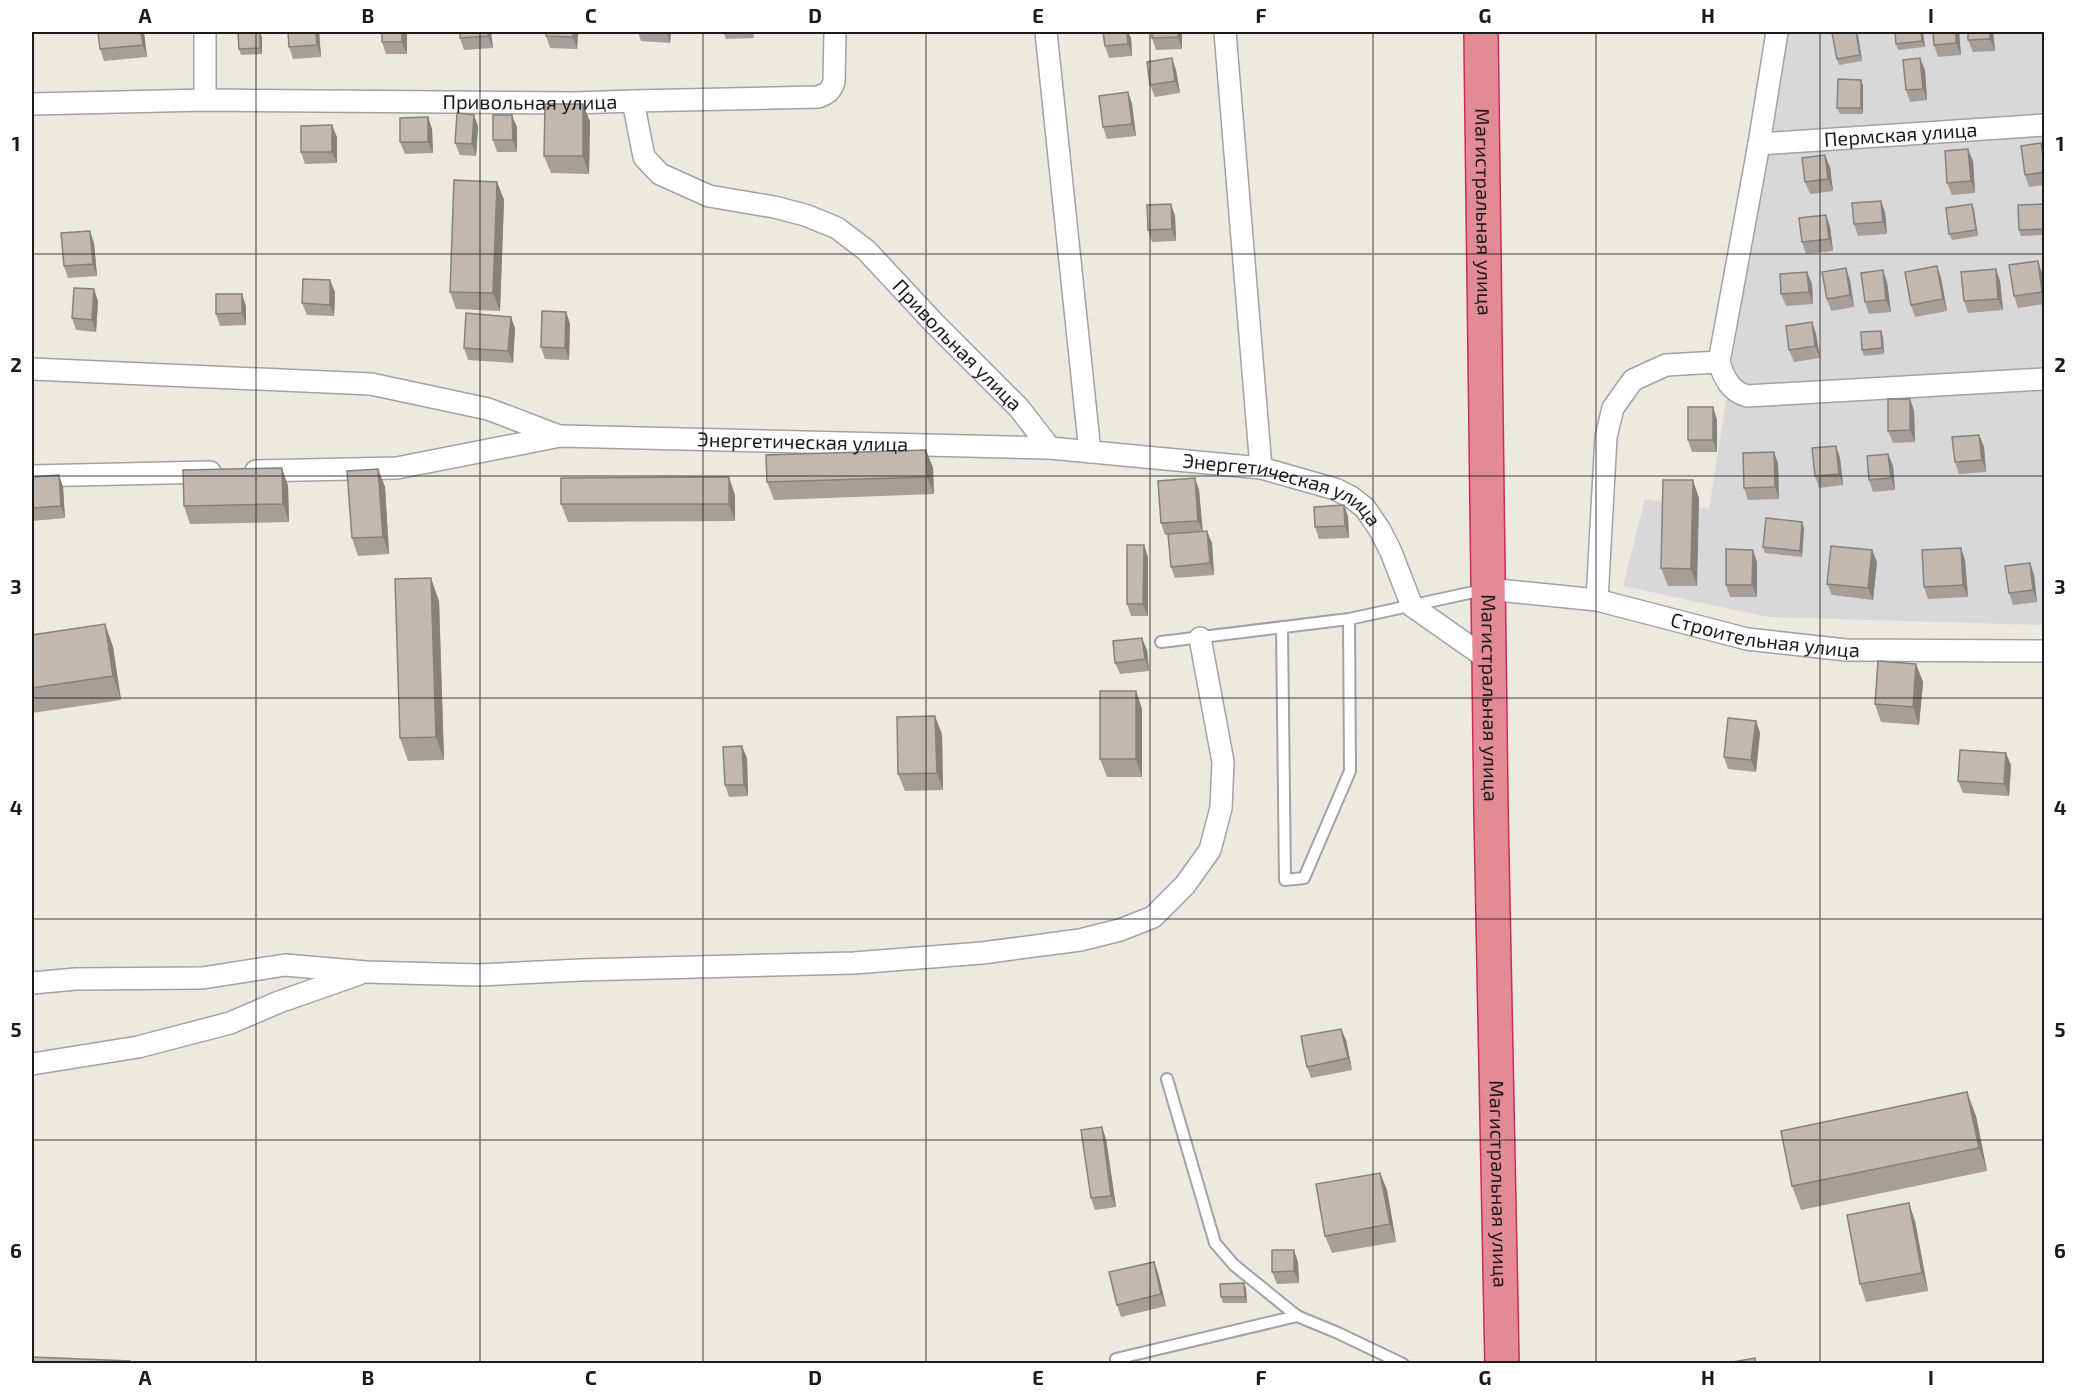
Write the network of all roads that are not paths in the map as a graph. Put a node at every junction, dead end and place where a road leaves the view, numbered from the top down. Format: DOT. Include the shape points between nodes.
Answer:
graph roads {
  1 [pos="205,32"];
  2 [pos="835,32"];
  3 [pos="1046,32"];
  4 [pos="1225,32"];
  5 [pos="1481,32"];
  6 [pos="1777,32"];
  7 [pos="205,100"];
  8 [pos="633,101"];
  9 [pos="32,104"];
  10 [pos="2044,125"];
  11 [pos="1759,144"];
  12 [pos="1719,362"];
  13 [pos="32,369"];
  14 [pos="2044,379"];
  15 [pos="560,436"];
  16 [pos="1050,448"];
  17 [pos="1090,452"];
  18 [pos="1262,468"];
  19 [pos="32,476"];
  20 [pos="1488,589"];
  21 [pos="1597,600"];
  22 [pos="1412,606"];
  23 [pos="1349,619"];
  24 [pos="1282,627"];
  25 [pos="1200,638"];
  26 [pos="1161,642"];
  27 [pos="2044,651"];
  28 [pos="1489,660"];
  29 [pos="366,972"];
  30 [pos="32,983"];
  31 [pos="32,1064"];
  32 [pos="1167,1079"];
  33 [pos="1297,1316"];
  34 [pos="1116,1359"];
  35 [pos="1403,1364"];
  36 [pos="1502,1364"];
  1 -- 7 [label="street"];
  2 -- 8 [label="street" via="834,82 825,94"];
  3 -- 17 [label="street"];
  4 -- 18 [label="street"];
  5 -- 20 [label="highway, Магистральная улица"];
  6 -- 11 [label="street"];
  7 -- 8 [label="street, Привольная улица"];
  7 -- 9 [label="street, Привольная улица"];
  8 -- 16 [label="street, Привольная улица" via="644,157 660,174 709,196 774,207 837,228 866,250 1019,408"];
  10 -- 11 [label="street, Пермская улица"];
  11 -- 12 [label="street"];
  12 -- 14 [label="street" via="1729,384 1737,393 1747,396"];
  12 -- 21 [label="street" via="1666,365 1633,380 1613,408 1606,437"];
  13 -- 15 [label="street" via="371,384 488,409"];
  15 -- 16 [label="street, Энергетическая улица"];
  15 -- 19 [label="street, Энергетическая улица" via="397,468"];
  16 -- 17 [label="street, Энергетическая улица"];
  17 -- 18 [label="street, Энергетическая улица"];
  18 -- 22 [label="street, Энергетическая улица" via="1335,489 1365,508 1391,552"];
  20 -- 21 [label="street, Строительная улица"];
  20 -- 22 [label="lane"];
  20 -- 28 [label="highway, Магистральная улица"];
  21 -- 27 [label="street, Строительная улица" via="1747,639 1846,650"];
  22 -- 23 [label="lane"];
  22 -- 28 [label="street"];
  23 -- 24 [label="lane"];
  23 -- 24 [label="lane" via="1350,771 1304,878 1285,880"];
  24 -- 25 [label="lane"];
  25 -- 26 [label="lane"];
  25 -- 29 [label="street" via="1223,762 1221,808 1210,850 1185,885 1153,917 1080,940 982,954 854,963 479,975"];
  28 -- 36 [label="highway, Магистральная улица"];
  29 -- 30 [label="street" via="285,965 202,978"];
  29 -- 31 [label="street" via="230,1023 138,1047"];
  32 -- 33 [label="lane" via="1215,1243 1234,1265"];
  33 -- 34 [label="lane"];
  33 -- 35 [label="lane"];
}
